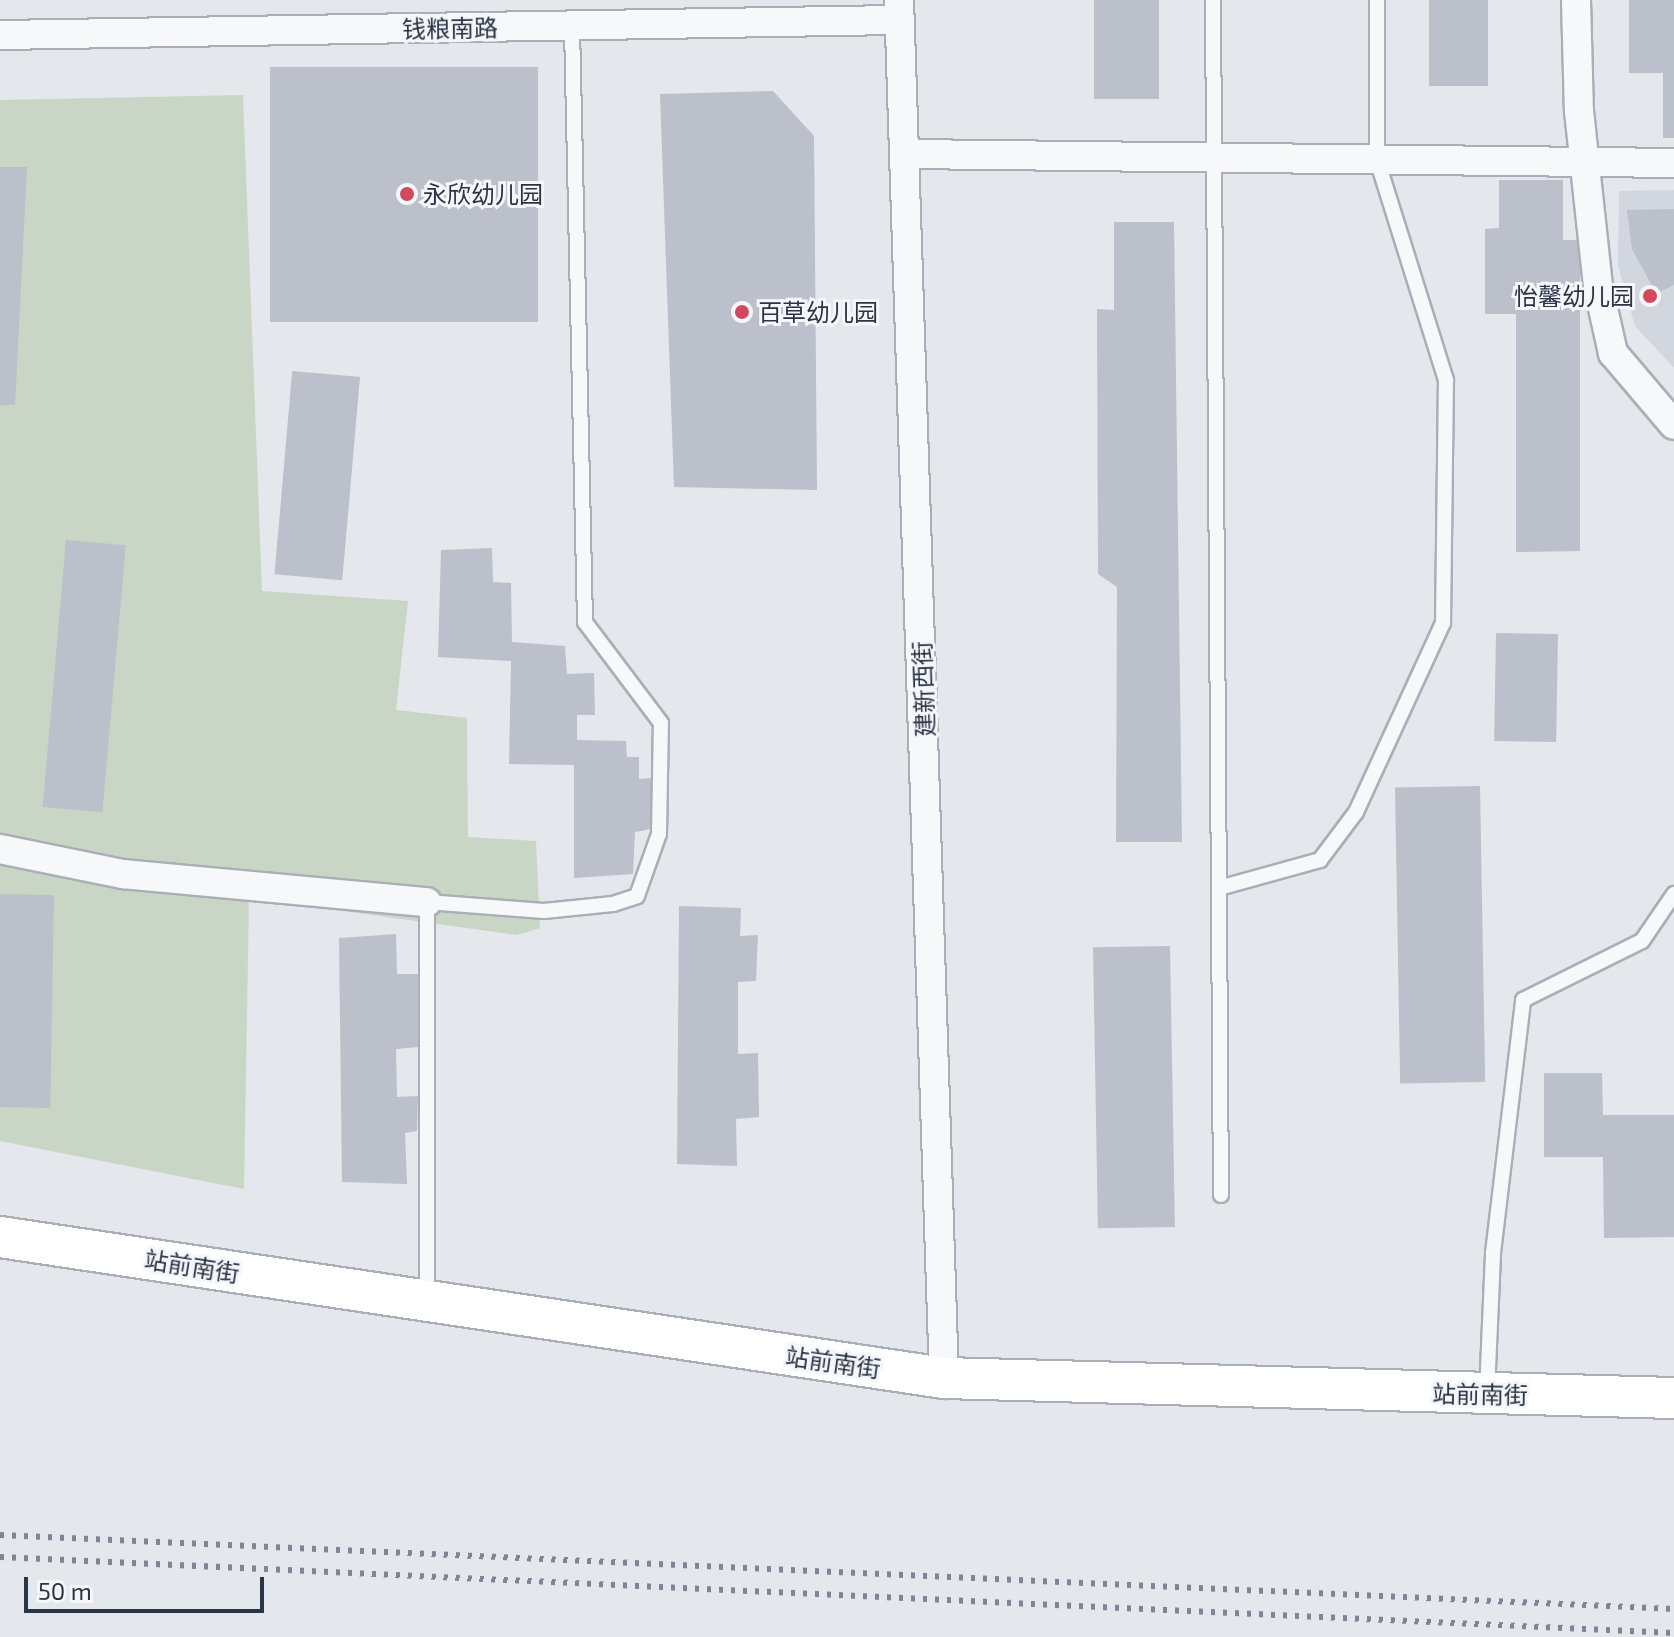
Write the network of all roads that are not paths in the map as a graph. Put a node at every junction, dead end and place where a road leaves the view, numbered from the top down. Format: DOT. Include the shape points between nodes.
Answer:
graph roads {
  1 [pos="1213,0"];
  2 [pos="1377,0"];
  3 [pos="1576,0"];
  4 [pos="899,10"];
  5 [pos="572,26"];
  6 [pos="0,35"];
  7 [pos="907,154"];
  8 [pos="1214,158"];
  9 [pos="1377,160"];
  10 [pos="1584,162"];
  11 [pos="1674,163"];
  12 [pos="1674,425"];
  13 [pos="0,849"];
  14 [pos="1219,888"];
  15 [pos="1674,894"];
  16 [pos="427,902"];
  17 [pos="1221,1195"];
  18 [pos="0,1237"];
  19 [pos="427,1301"];
  20 [pos="944,1378"];
  21 [pos="1487,1394"];
  22 [pos="1674,1398"];
  1 -- 8 [label="lane"];
  2 -- 9 [label="lane"];
  3 -- 10 [label="street"];
  4 -- 5 [label="street, 钱粮南路"];
  4 -- 7 [label="street, 建新西街"];
  5 -- 6 [label="street, 钱粮南路"];
  5 -- 16 [label="lane" via="585,622 661,723 659,834 637,896 613,904 544,911"];
  7 -- 8 [label="street"];
  7 -- 20 [label="street, 建新西街"];
  8 -- 9 [label="street"];
  8 -- 14 [label="lane"];
  9 -- 10 [label="street"];
  9 -- 14 [label="lane" via="1446,380 1443,623 1356,812 1320,860"];
  10 -- 11 [label="street"];
  10 -- 12 [label="street" via="1598,286 1613,353"];
  13 -- 16 [label="street" via="123,874"];
  14 -- 17 [label="lane"];
  15 -- 21 [label="lane" via="1642,941 1523,1000 1493,1253"];
  16 -- 19 [label="lane"];
  18 -- 19 [label="main road, 站前南街"];
  19 -- 20 [label="main road, 站前南街"];
  20 -- 21 [label="main road, 站前南街"];
  21 -- 22 [label="main road, 站前南街"];
}
